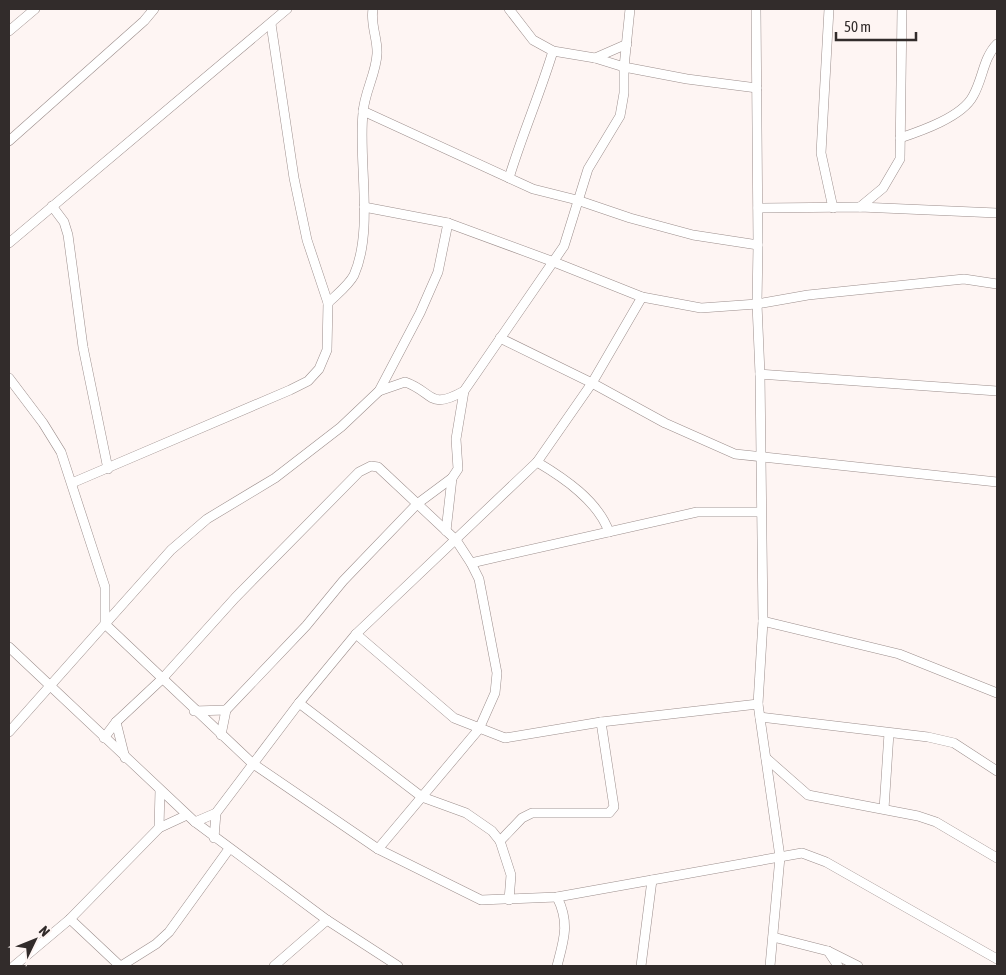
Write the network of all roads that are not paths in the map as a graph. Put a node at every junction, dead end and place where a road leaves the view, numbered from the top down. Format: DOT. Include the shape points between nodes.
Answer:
graph roads {
  1 [pos="35,9"];
  2 [pos="154,9"];
  3 [pos="286,9"];
  4 [pos="373,9"];
  5 [pos="509,9"];
  6 [pos="630,9"];
  7 [pos="756,9"];
  8 [pos="829,9"];
  9 [pos="902,9"];
  10 [pos="271,24"];
  11 [pos="9,31"];
  12 [pos="627,44"];
  13 [pos="997,44"];
  14 [pos="553,51"];
  15 [pos="595,58"];
  16 [pos="624,67"];
  17 [pos="757,88"];
  18 [pos="363,111"];
  19 [pos="900,138"];
  20 [pos="9,141"];
  21 [pos="509,178"];
  22 [pos="577,200"];
  23 [pos="52,206"];
  24 [pos="364,207"];
  25 [pos="860,207"];
  26 [pos="758,208"];
  27 [pos="833,208"];
  28 [pos="997,213"];
  29 [pos="448,223"];
  30 [pos="9,243"];
  31 [pos="758,245"];
  32 [pos="554,262"];
  33 [pos="997,284"];
  34 [pos="642,298"];
  35 [pos="328,303"];
  36 [pos="757,304"];
  37 [pos="500,338"];
  38 [pos="760,374"];
  39 [pos="9,378"];
  40 [pos="592,383"];
  41 [pos="379,391"];
  42 [pos="464,391"];
  43 [pos="997,391"];
  44 [pos="761,458"];
  45 [pos="536,462"];
  46 [pos="108,469"];
  47 [pos="452,478"];
  48 [pos="997,482"];
  49 [pos="72,483"];
  50 [pos="417,504"];
  51 [pos="761,512"];
  52 [pos="446,531"];
  53 [pos="609,532"];
  54 [pos="456,540"];
  55 [pos="472,563"];
  56 [pos="763,621"];
  57 [pos="105,624"];
  58 [pos="356,634"];
  59 [pos="9,647"];
  60 [pos="162,679"];
  61 [pos="49,685"];
  62 [pos="997,694"];
  63 [pos="299,702"];
  64 [pos="758,704"];
  65 [pos="226,710"];
  66 [pos="194,711"];
  67 [pos="760,717"];
  68 [pos="116,722"];
  69 [pos="601,722"];
  70 [pos="479,729"];
  71 [pos="9,732"];
  72 [pos="889,733"];
  73 [pos="221,735"];
  74 [pos="104,738"];
  75 [pos="126,758"];
  76 [pos="766,758"];
  77 [pos="252,763"];
  78 [pos="997,771"];
  79 [pos="160,790"];
  80 [pos="422,797"];
  81 [pos="884,809"];
  82 [pos="216,813"];
  83 [pos="188,815"];
  84 [pos="195,822"];
  85 [pos="159,828"];
  86 [pos="214,838"];
  87 [pos="500,841"];
  88 [pos="229,849"];
  89 [pos="378,849"];
  90 [pos="780,857"];
  91 [pos="997,858"];
  92 [pos="652,880"];
  93 [pos="557,898"];
  94 [pos="509,900"];
  95 [pos="70,919"];
  96 [pos="327,920"];
  97 [pos="773,938"];
  98 [pos="828,951"];
  99 [pos="997,959"];
  100 [pos="393,965"];
  101 [pos="14,966"];
  102 [pos="120,966"];
  103 [pos="274,966"];
  104 [pos="558,966"];
  105 [pos="641,966"];
  106 [pos="770,966"];
  107 [pos="838,966"];
  108 [pos="858,966"];
  1 -- 11 [label="street"];
  2 -- 20 [label="street"];
  3 -- 10 [label="street"];
  4 -- 18 [label="street" via="377,51 375,73"];
  5 -- 14 [label="street" via="533,40"];
  6 -- 12 [label="street"];
  7 -- 17 [label="street"];
  8 -- 27 [label="street" via="821,153"];
  9 -- 19 [label="street"];
  10 -- 23 [label="street"];
  10 -- 35 [label="street" via="307,240"];
  12 -- 15 [label="street"];
  12 -- 16 [label="street"];
  13 -- 19 [label="street" via="990,53 973,97 966,105 929,128"];
  14 -- 15 [label="street"];
  14 -- 21 [label="street"];
  15 -- 16 [label="street"];
  16 -- 17 [label="street"];
  16 -- 22 [label="street" via="620,116 588,169"];
  17 -- 26 [label="street"];
  18 -- 21 [label="street"];
  18 -- 24 [label="street"];
  19 -- 25 [label="street" via="900,159 890,179 876,196"];
  21 -- 22 [label="street" via="533,189"];
  22 -- 31 [label="street" via="693,235"];
  22 -- 32 [label="street" via="567,240"];
  23 -- 30 [label="street"];
  23 -- 46 [label="street" via="64,222 68,235 83,347"];
  24 -- 29 [label="street"];
  24 -- 35 [label="street" via="361,245 353,277"];
  25 -- 27 [label="street"];
  25 -- 28 [label="street"];
  26 -- 27 [label="street"];
  26 -- 31 [label="street"];
  29 -- 32 [label="street"];
  29 -- 41 [label="street" via="438,272"];
  31 -- 36 [label="street"];
  32 -- 34 [label="street"];
  32 -- 37 [label="street"];
  33 -- 36 [label="street" via="964,279 808,295"];
  34 -- 36 [label="street" via="701,308"];
  34 -- 40 [label="street"];
  35 -- 46 [label="street" via="327,350 319,369 308,381"];
  36 -- 38 [label="street"];
  37 -- 40 [label="street"];
  37 -- 42 [label="street"];
  38 -- 43 [label="street"];
  38 -- 44 [label="street"];
  39 -- 49 [label="street" via="61,452"];
  40 -- 44 [label="street" via="682,431 734,454"];
  40 -- 45 [label="street"];
  41 -- 42 [label="street" via="405,382 428,397 442,400"];
  41 -- 57 [label="street" via="341,427 275,478 200,525 171,550"];
  42 -- 47 [label="street" via="456,439 459,462"];
  44 -- 48 [label="street"];
  44 -- 51 [label="street"];
  45 -- 53 [label="street" via="556,473 593,506 605,519"];
  45 -- 54 [label="street"];
  46 -- 49 [label="street"];
  47 -- 50 [label="street"];
  47 -- 52 [label="street"];
  49 -- 57 [label="street" via="106,587"];
  50 -- 52 [label="street"];
  50 -- 60 [label="street" via="378,467 371,466 359,472 235,598"];
  50 -- 65 [label="street" via="343,580 306,626"];
  51 -- 53 [label="street" via="697,512"];
  51 -- 56 [label="street"];
  52 -- 54 [label="street"];
  53 -- 55 [label="street"];
  54 -- 55 [label="street"];
  54 -- 58 [label="street"];
  55 -- 70 [label="street" via="497,673 495,693"];
  56 -- 62 [label="street" via="899,654"];
  56 -- 64 [label="street"];
  57 -- 60 [label="street"];
  57 -- 61 [label="street"];
  58 -- 63 [label="street"];
  58 -- 70 [label="street" via="454,718"];
  59 -- 61 [label="street"];
  60 -- 66 [label="street"];
  60 -- 68 [label="street"];
  61 -- 71 [label="street"];
  61 -- 74 [label="street"];
  63 -- 77 [label="street"];
  63 -- 80 [label="street"];
  64 -- 67 [label="street"];
  64 -- 69 [label="street"];
  65 -- 66 [label="street"];
  65 -- 73 [label="street"];
  66 -- 73 [label="street"];
  67 -- 72 [label="street"];
  67 -- 76 [label="street"];
  68 -- 74 [label="street"];
  68 -- 75 [label="street"];
  69 -- 70 [label="street" via="509,738"];
  69 -- 87 [label="street" via="612,811 532,813 522,818"];
  70 -- 80 [label="street"];
  72 -- 78 [label="street" via="954,743"];
  72 -- 81 [label="street"];
  73 -- 77 [label="street"];
  74 -- 75 [label="street"];
  75 -- 79 [label="street"];
  76 -- 81 [label="street" via="808,795"];
  76 -- 90 [label="street"];
  77 -- 82 [label="street"];
  77 -- 89 [label="street"];
  79 -- 83 [label="street"];
  79 -- 85 [label="street"];
  80 -- 87 [label="street" via="466,813 492,831"];
  80 -- 89 [label="street"];
  81 -- 91 [label="street" via="936,822"];
  82 -- 84 [label="street"];
  82 -- 86 [label="street"];
  83 -- 84 [label="street"];
  83 -- 85 [label="street"];
  84 -- 86 [label="street"];
  85 -- 95 [label="street"];
  86 -- 88 [label="street"];
  87 -- 94 [label="street" via="511,875"];
  88 -- 96 [label="street"];
  88 -- 102 [label="street" via="169,932"];
  89 -- 94 [label="street" via="481,900"];
  90 -- 92 [label="street"];
  90 -- 97 [label="street"];
  90 -- 99 [label="street" via="802,854 826,862"];
  92 -- 93 [label="street"];
  92 -- 105 [label="street"];
  93 -- 94 [label="street"];
  93 -- 104 [label="street" via="566,923"];
  95 -- 101 [label="street"];
  95 -- 102 [label="street"];
  96 -- 100 [label="street"];
  96 -- 103 [label="street"];
  97 -- 98 [label="street"];
  97 -- 106 [label="street"];
  98 -- 107 [label="street"];
  98 -- 108 [label="street"];
}
